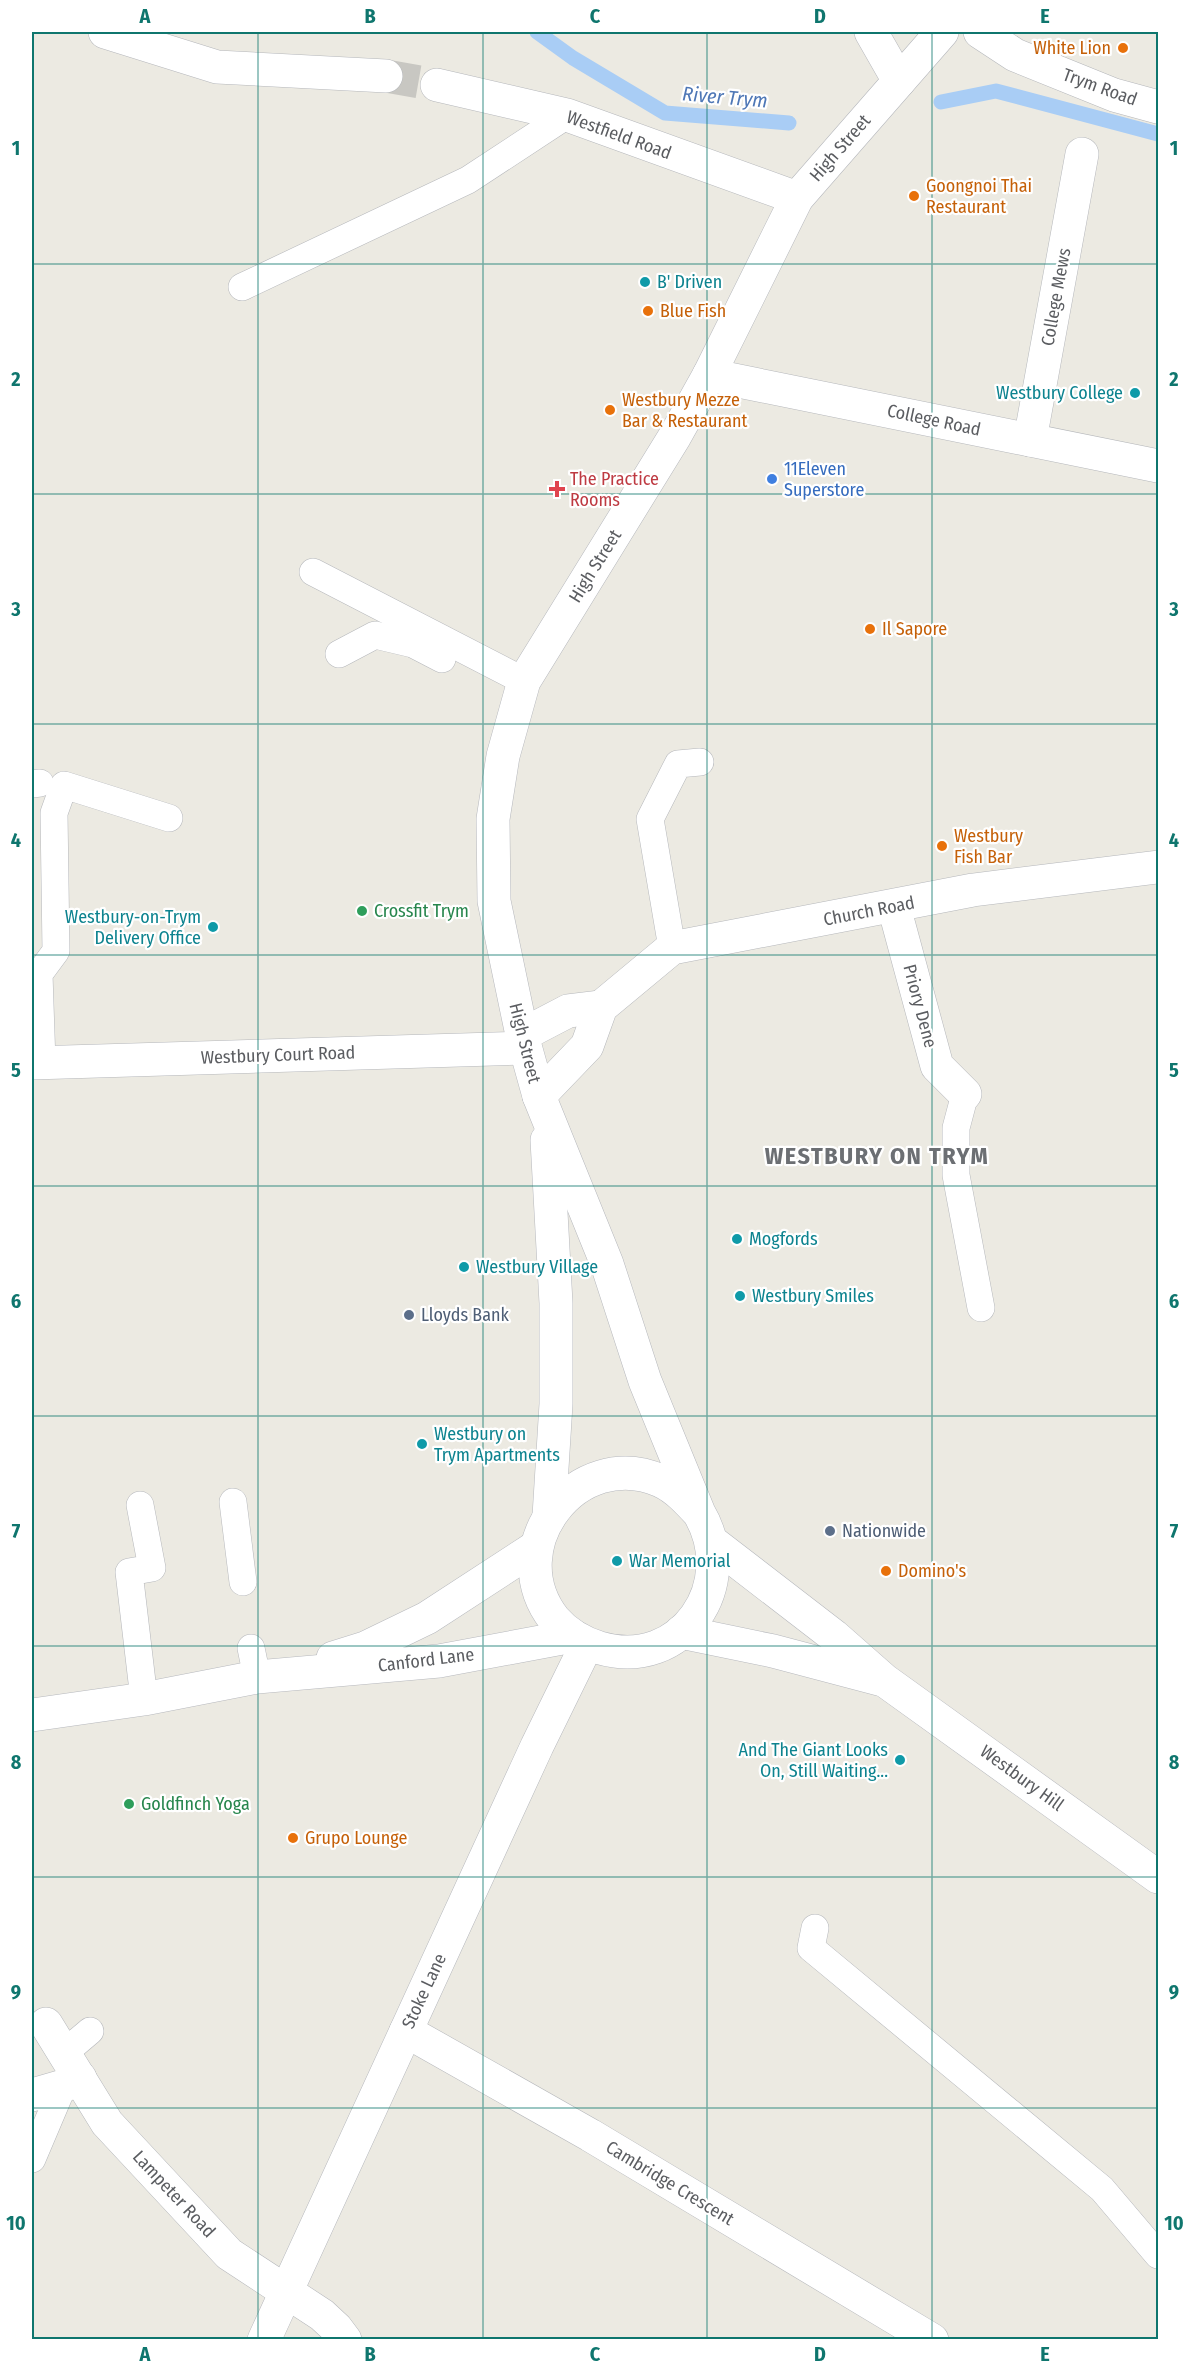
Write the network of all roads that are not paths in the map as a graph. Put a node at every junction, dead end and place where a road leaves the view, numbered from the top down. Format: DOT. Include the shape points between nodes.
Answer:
graph roads {
  1 [pos="105,32"];
  2 [pos="871,32"];
  3 [pos="942,32"];
  4 [pos="980,32"];
  5 [pos="386,76"];
  6 [pos="899,81"];
  7 [pos="437,85"];
  8 [pos="1158,107"];
  9 [pos="567,115"];
  10 [pos="1082,154"];
  11 [pos="797,198"];
  12 [pos="242,287"];
  13 [pos="709,375"];
  14 [pos="1030,440"];
  15 [pos="1158,466"];
  16 [pos="313,572"];
  17 [pos="339,654"];
  18 [pos="521,690"];
  19 [pos="700,762"];
  20 [pos="169,818"];
  21 [pos="1158,867"];
  22 [pos="894,907"];
  23 [pos="672,948"];
  24 [pos="601,1007"];
  25 [pos="523,1041"];
  26 [pos="37,1063"];
  27 [pos="966,1094"];
  28 [pos="542,1104"];
  29 [pos="981,1308"];
  30 [pos="233,1502"];
  31 [pos="140,1505"];
  32 [pos="699,1513"];
  33 [pos="549,1516"];
  34 [pos="712,1542"];
  35 [pos="536,1547"];
  36 [pos="243,1582"];
  37 [pos="681,1632"];
  38 [pos="580,1640"];
  39 [pos="262,1667"];
  40 [pos="884,1680"];
  41 [pos="144,1699"];
  42 [pos="32,1715"];
  43 [pos="1158,1877"];
  44 [pos="815,1928"];
  45 [pos="46,2024"];
  46 [pos="90,2031"];
  47 [pos="406,2031"];
  48 [pos="69,2073"];
  49 [pos="32,2095"];
  50 [pos="32,2159"];
  51 [pos="1158,2255"];
  52 [pos="287,2290"];
  53 [pos="264,2340"];
  54 [pos="345,2340"];
  55 [pos="932,2340"];
  1 -- 5 [label="street" via="217,66"];
  2 -- 6 [label="street"];
  3 -- 6 [label="street, High Street"];
  4 -- 8 [label="street, Trym Road" via="1015,55 1114,95"];
  6 -- 11 [label="street, High Street"];
  7 -- 9 [label="street, Westfield Road"];
  9 -- 11 [label="street, Westfield Road"];
  9 -- 12 [label="lane" via="468,180"];
  10 -- 14 [label="street, College Mews"];
  11 -- 13 [label="street, High Street"];
  13 -- 14 [label="street, College Road"];
  13 -- 18 [label="street, High Street"];
  14 -- 15 [label="street, College Road"];
  16 -- 18 [label="lane"];
  17 -- 18 [label="lane" via="375,635 413,644"];
  18 -- 25 [label="street, High Street" via="503,756 493,819 494,901"];
  19 -- 23 [label="lane" via="678,764 650,819"];
  20 -- 26 [label="lane" via="64,784 54,813 56,951 39,974"];
  21 -- 22 [label="street, Church Road" via="973,890"];
  22 -- 23 [label="street, Church Road"];
  22 -- 27 [label="street, Priory Dene" via="937,1066"];
  23 -- 24 [label="street, Church Road"];
  24 -- 25 [label="street" via="567,1011"];
  24 -- 28 [label="street" via="587,1046"];
  25 -- 26 [label="street, Westbury Court Road"];
  25 -- 28 [label="street, High Street"];
  27 -- 29 [label="lane" via="956,1128 956,1175"];
  28 -- 32 [label="street, High Street" via="607,1264 645,1381"];
  28 -- 33 [label="street, High Street" via="556,1302 556,1404"];
  30 -- 36 [label="lane"];
  31 -- 41 [label="lane" via="152,1568 129,1572"];
  32 -- 33 [label="street, High Street" via="682,1494 660,1481 627,1474 586,1482 565,1497"];
  32 -- 34 [label="street, High Street"];
  33 -- 35 [label="street, High Street"];
  34 -- 37 [label="street, High Street" via="714,1567 710,1591 699,1614"];
  34 -- 40 [label="street, Westbury Hill" via="834,1636"];
  35 -- 38 [label="street, High Street" via="536,1573 542,1597 555,1619"];
  35 -- 39 [label="street, Canford Lane" via="428,1618 364,1648"];
  37 -- 38 [label="street, High Street" via="660,1645 636,1652 611,1651"];
  37 -- 40 [label="street, Westbury Hill"];
  38 -- 39 [label="street, Canford Lane" via="439,1661"];
  38 -- 47 [label="street, Stoke Lane" via="537,1746"];
  39 -- 41 [label="street, Canford Lane"];
  40 -- 43 [label="street, Westbury Hill"];
  41 -- 42 [label="street, Canford Lane"];
  44 -- 51 [label="lane" via="811,1948 1102,2189"];
  45 -- 48 [label="street, Lampeter Road"];
  46 -- 48 [label="lane"];
  47 -- 52 [label="street, Stoke Lane"];
  47 -- 55 [label="street, Cambridge Crescent" via="590,2135"];
  48 -- 49 [label="street"];
  48 -- 50 [label="lane"];
  48 -- 52 [label="street, Lampeter Road" via="107,2123 229,2254"];
  52 -- 53 [label="street, Stoke Lane"];
  52 -- 54 [label="street, Lampeter Road" via="322,2315"];
}
